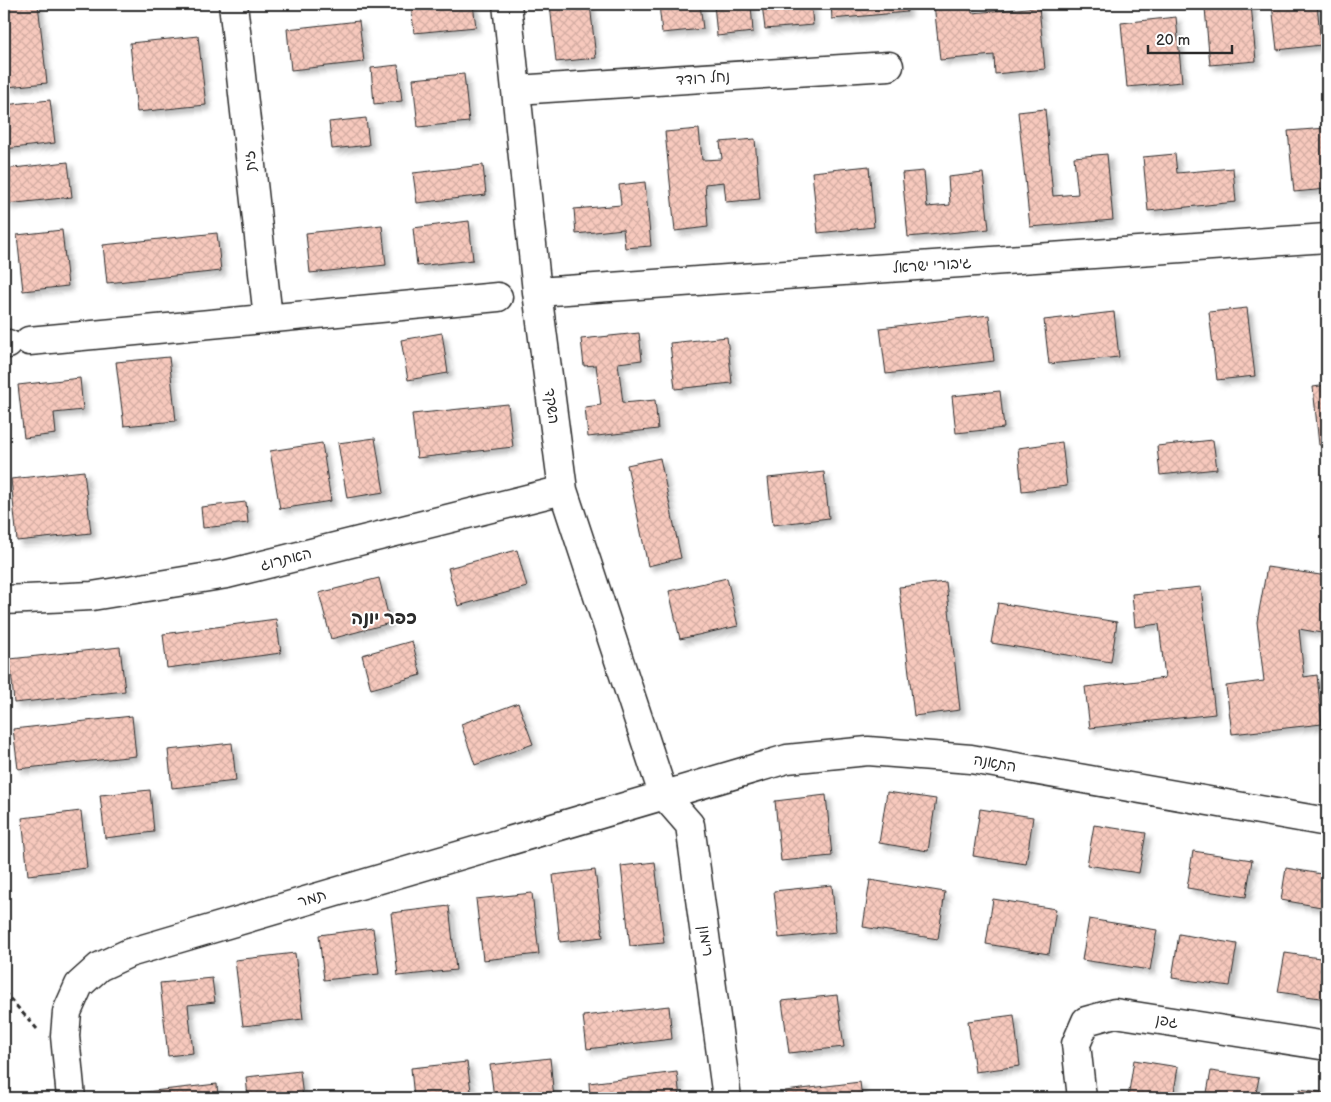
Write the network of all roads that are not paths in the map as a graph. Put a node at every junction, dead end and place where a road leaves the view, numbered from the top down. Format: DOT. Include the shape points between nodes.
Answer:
graph roads {
  1 [pos="233,4"];
  2 [pos="507,4"];
  3 [pos="889,66"];
  4 [pos="516,90"];
  5 [pos="1327,238"];
  6 [pos="537,292"];
  7 [pos="498,297"];
  8 [pos="268,318"];
  9 [pos="13,343"];
  10 [pos="563,490"];
  11 [pos="4,600"];
  12 [pos="663,794"];
  13 [pos="1327,822"];
  14 [pos="1327,1046"];
  15 [pos="71,1098"];
  16 [pos="727,1098"];
  17 [pos="1082,1098"];
  1 -- 8 [label="street, זית"];
  2 -- 4 [label="street, השקד"];
  3 -- 4 [label="street, נחל רודד"];
  4 -- 6 [label="street, השקד"];
  5 -- 6 [label="street, גיבורי ישראל"];
  6 -- 10 [label="street, השקד"];
  7 -- 8 [label="street"];
  8 -- 9 [label="street"];
  10 -- 11 [label="street, האתרוג" via="227,574 92,596"];
  10 -- 12 [label="street, השקד"];
  12 -- 13 [label="street, התאנה" via="787,759 868,751 971,759"];
  12 -- 15 [label="street, תמר" via="128,953 99,967 79,985 67,1012 65,1036"];
  12 -- 16 [label="street, רימון" via="690,825"];
  14 -- 17 [label="street, גפן" via="1115,1013 1086,1021 1076,1044"];
}
